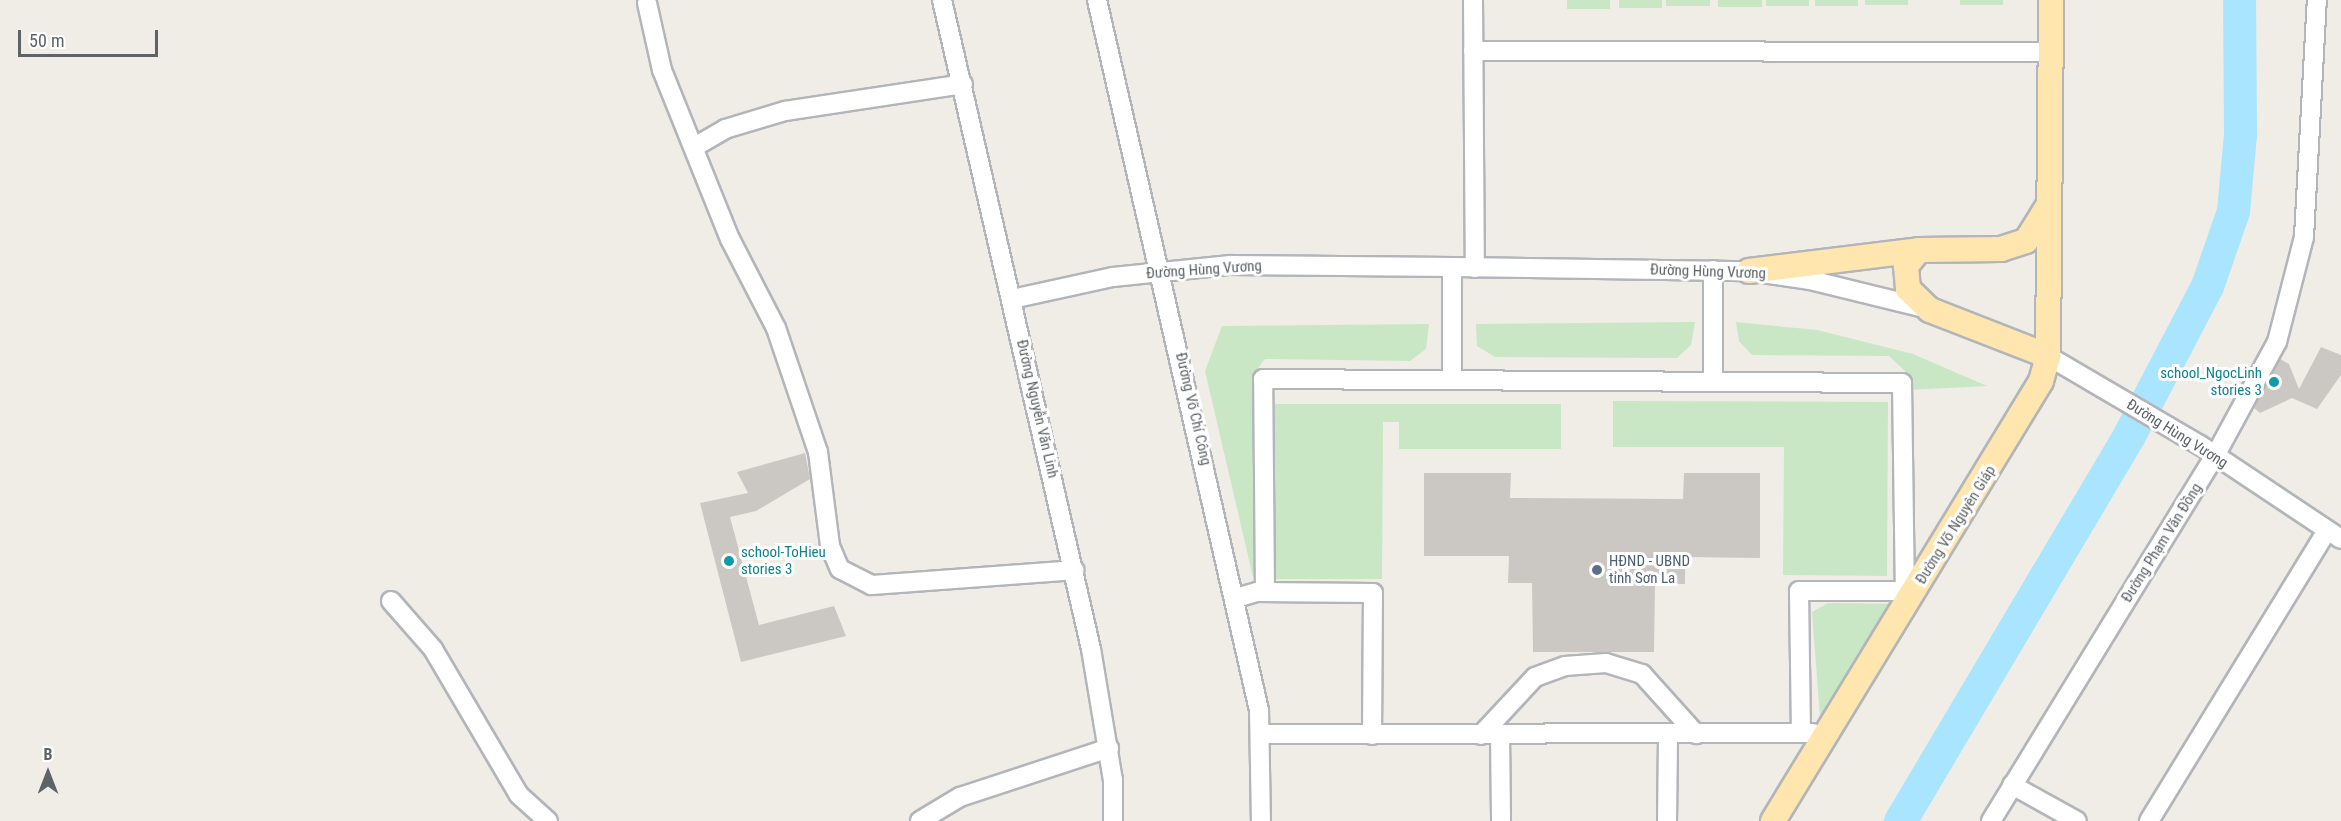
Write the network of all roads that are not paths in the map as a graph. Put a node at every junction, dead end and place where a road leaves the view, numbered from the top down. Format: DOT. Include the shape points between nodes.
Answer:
graph roads {
  1 [pos="942,0"];
  2 [pos="1097,0"];
  3 [pos="1473,0"];
  4 [pos="2050,0"];
  5 [pos="2317,0"];
  6 [pos="647,3"];
  7 [pos="1473,51"];
  8 [pos="2050,52"];
  9 [pos="963,84"];
  10 [pos="696,146"];
  11 [pos="2049,202"];
  12 [pos="1919,250"];
  13 [pos="1452,267"];
  14 [pos="1475,268"];
  15 [pos="1713,270"];
  16 [pos="1749,271"];
  17 [pos="1162,272"];
  18 [pos="1012,299"];
  19 [pos="1930,310"];
  20 [pos="2048,356"];
  21 [pos="1452,378"];
  22 [pos="1713,380"];
  23 [pos="2208,451"];
  24 [pos="2334,535"];
  25 [pos="1074,570"];
  26 [pos="1265,592"];
  27 [pos="1909,593"];
  28 [pos="1236,598"];
  29 [pos="391,601"];
  30 [pos="1813,733"];
  31 [pos="1263,734"];
  32 [pos="1668,734"];
  33 [pos="1696,734"];
  34 [pos="1372,735"];
  35 [pos="1481,735"];
  36 [pos="1500,735"];
  37 [pos="1109,748"];
  38 [pos="2012,785"];
  39 [pos="548,821"];
  40 [pos="920,821"];
  41 [pos="1113,821"];
  42 [pos="1261,821"];
  43 [pos="1501,821"];
  44 [pos="1667,821"];
  45 [pos="1773,821"];
  46 [pos="1991,821"];
  47 [pos="2077,821"];
  48 [pos="2149,821"];
  1 -- 9 [label="street, Đường Nguyễn Văn Linh"];
  2 -- 17 [label="street, Đường Võ Chí Công"];
  3 -- 7 [label="street"];
  4 -- 8 [label="main road, Đường Võ Nguyên Giáp"];
  5 -- 23 [label="street, Đường Phạm Văn Đồng" via="2311,174 2289,302 2277,342"];
  6 -- 10 [label="street" via="662,70"];
  7 -- 8 [label="street"];
  7 -- 14 [label="street"];
  8 -- 11 [label="main road, Đường Võ Nguyên Giáp"];
  9 -- 10 [label="street" via="785,111 725,129"];
  9 -- 18 [label="street, Đường Nguyễn Văn Linh"];
  10 -- 25 [label="street" via="730,239 768,305 818,452 830,546 840,569 871,585"];
  11 -- 12 [label="main road" via="2026,241 2001,249"];
  11 -- 20 [label="main road, Đường Võ Nguyên Giáp"];
  12 -- 16 [label="main road"];
  12 -- 19 [label="main road" via="1906,266 1908,289"];
  13 -- 14 [label="street, Đường Hùng Vương"];
  13 -- 17 [label="street, Đường Hùng Vương" via="1230,265"];
  13 -- 21 [label="street"];
  14 -- 15 [label="street, Đường Hùng Vương"];
  15 -- 16 [label="street, Đường Hùng Vương"];
  15 -- 22 [label="street"];
  16 -- 19 [label="street, Đường Hùng Vương" via="1810,280"];
  17 -- 18 [label="street, Đường Hùng Vương"];
  17 -- 28 [label="street, Đường Võ Chí Công"];
  18 -- 25 [label="street, Đường Nguyễn Văn Linh"];
  19 -- 20 [label="main road, Đường Hùng Vương"];
  20 -- 23 [label="street, Đường Hùng Vương"];
  20 -- 27 [label="main road, Đường Võ Nguyên Giáp" via="2020,423"];
  21 -- 22 [label="street"];
  21 -- 26 [label="street" via="1263,380"];
  22 -- 27 [label="street" via="1902,382"];
  23 -- 24 [label="street, Đường Hùng Vương"];
  23 -- 38 [label="street, Đường Phạm Văn Đồng"];
  24 -- 48 [label="street"];
  25 -- 37 [label="street, Đường Nguyễn Văn Linh"];
  26 -- 28 [label="street"];
  26 -- 34 [label="street" via="1373,593"];
  27 -- 30 [label="main road, Đường Võ Nguyên Giáp"];
  27 -- 30 [label="street" via="1799,591"];
  28 -- 31 [label="street, Đường Võ Chí Công"];
  29 -- 39 [label="street" via="433,650 512,785"];
  30 -- 33 [label="street"];
  30 -- 45 [label="main road, Đường Võ Nguyên Giáp"];
  31 -- 34 [label="street"];
  31 -- 42 [label="street, Đường Võ Chí Công"];
  32 -- 33 [label="street"];
  32 -- 36 [label="street"];
  32 -- 44 [label="street"];
  33 -- 35 [label="street" via="1642,674 1606,663 1564,666 1534,678"];
  34 -- 35 [label="street"];
  35 -- 36 [label="street"];
  36 -- 43 [label="street"];
  37 -- 40 [label="street" via="960,797"];
  37 -- 41 [label="street, Đường Nguyễn Văn Linh"];
  38 -- 46 [label="street, Đường Phạm Văn Đồng"];
  38 -- 47 [label="street"];
}
